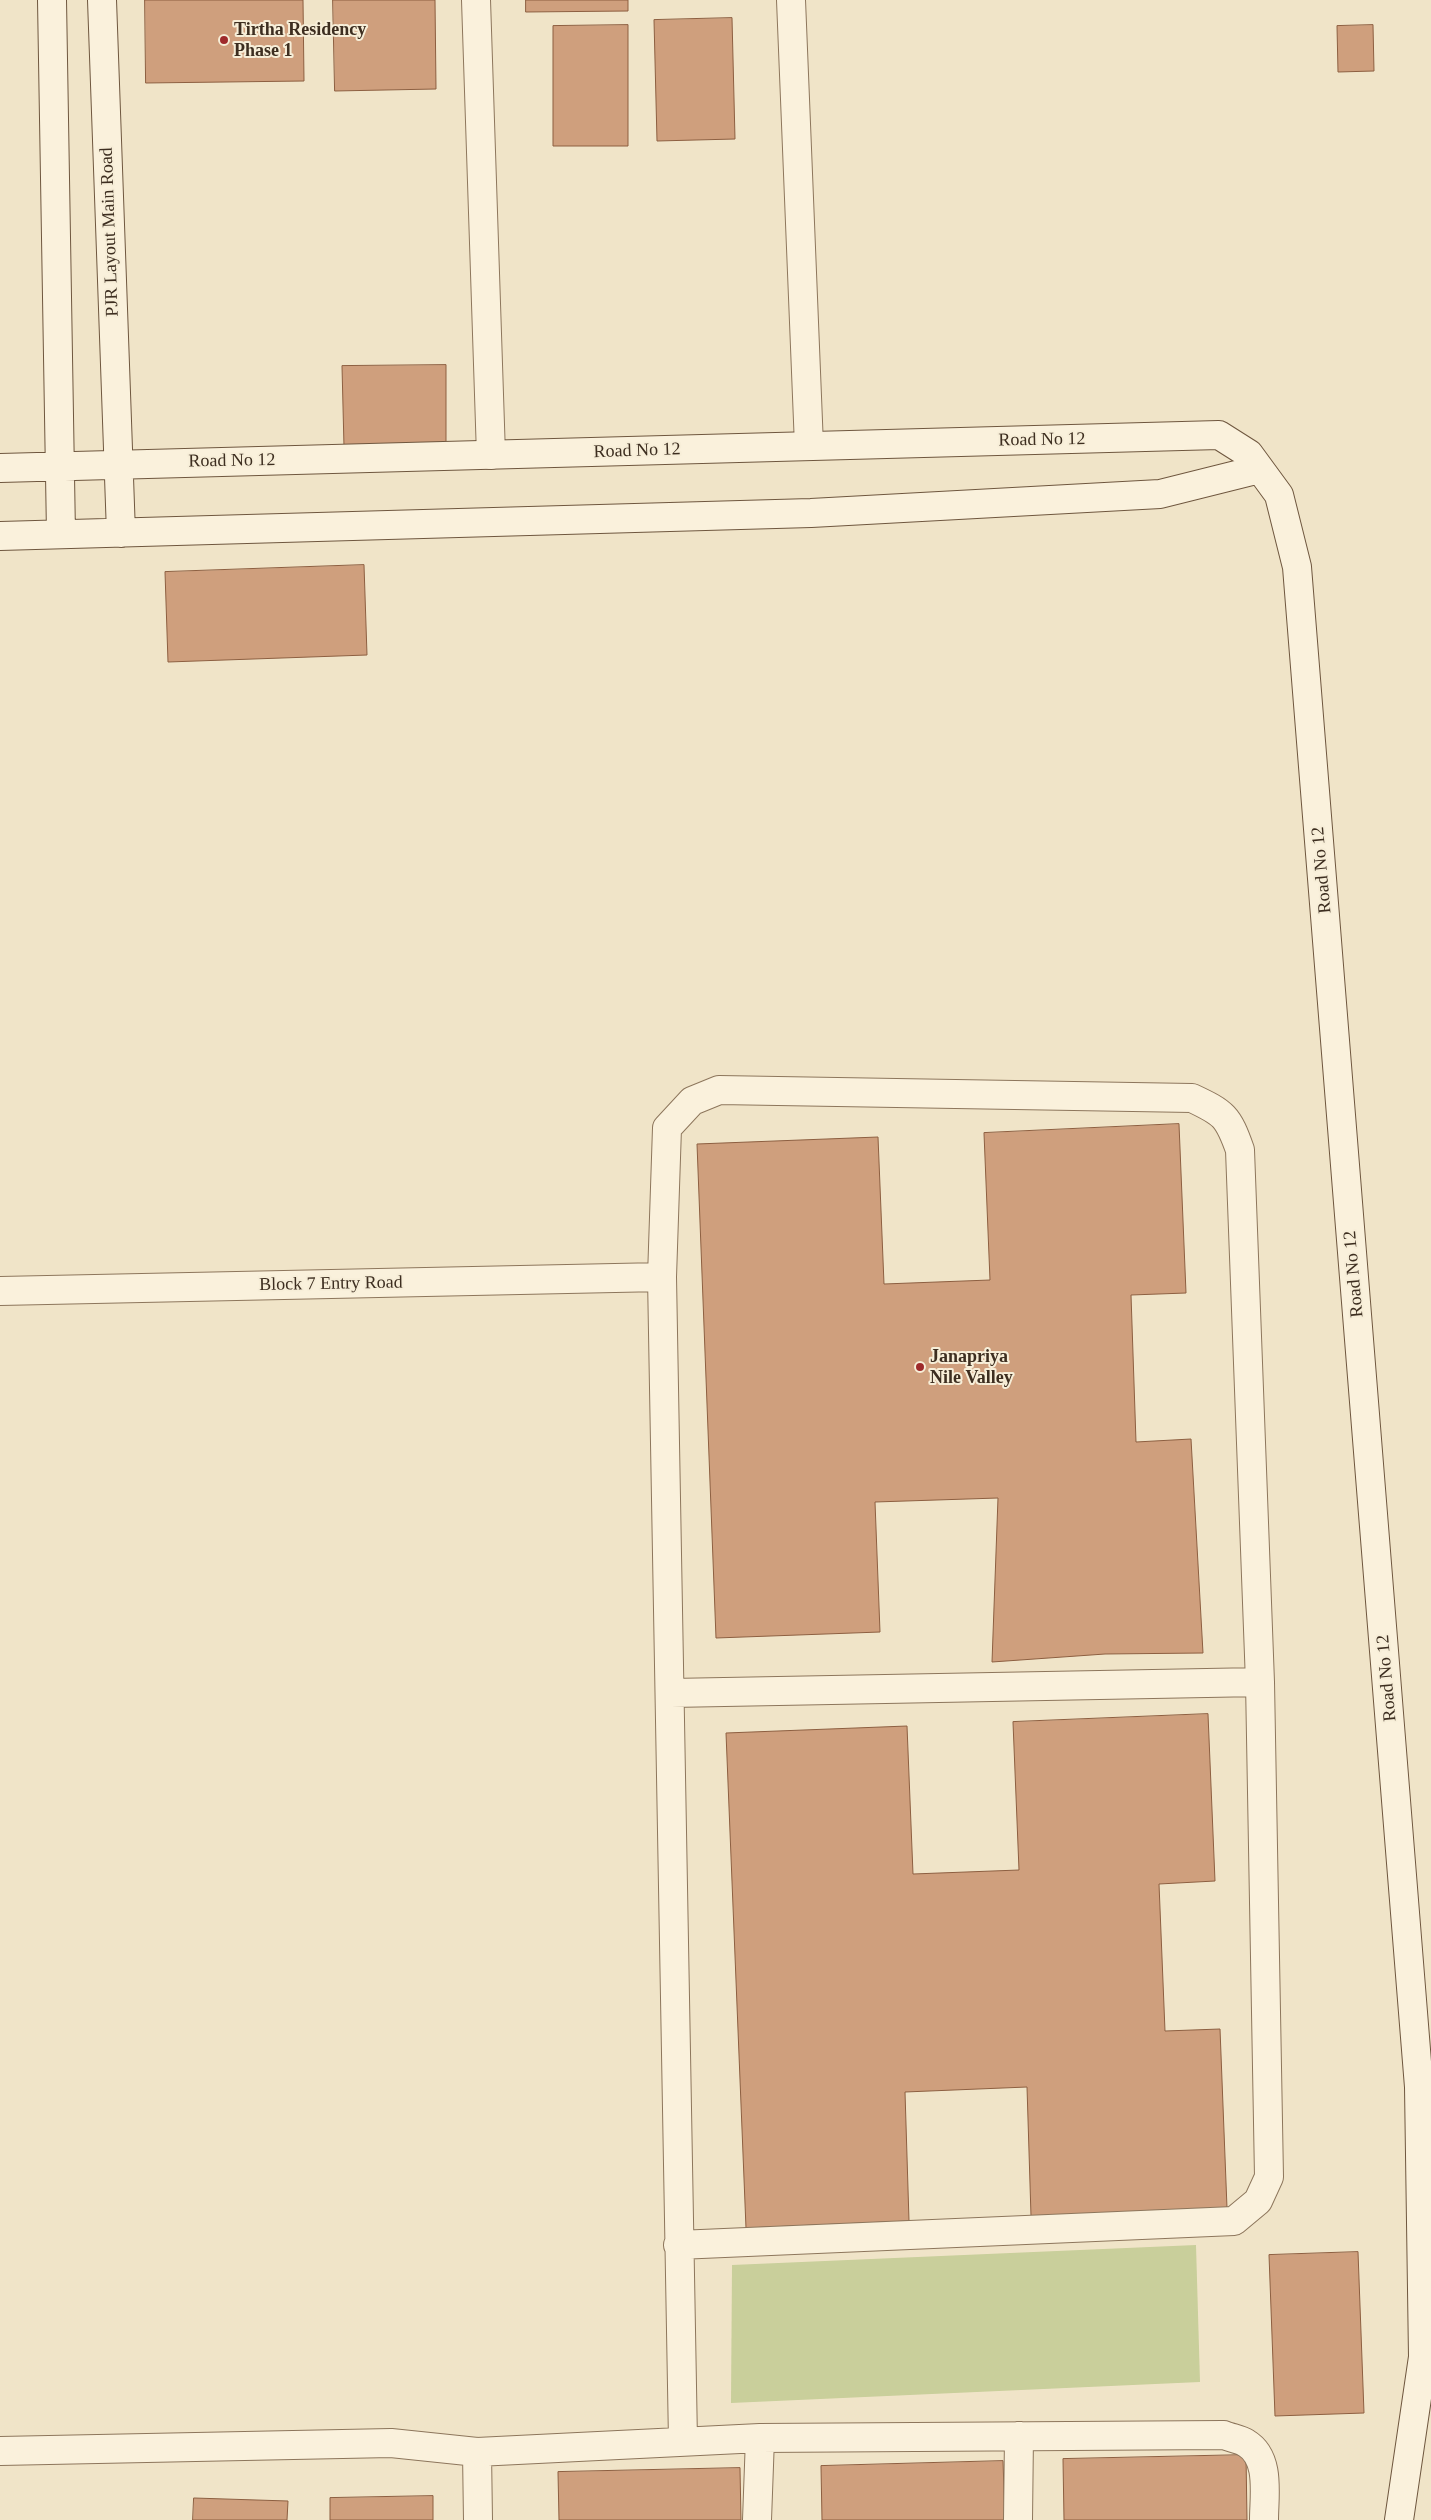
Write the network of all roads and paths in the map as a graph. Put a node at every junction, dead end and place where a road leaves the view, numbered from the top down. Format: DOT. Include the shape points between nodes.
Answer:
graph roads {
  1 [pos="52,0"];
  2 [pos="102,0"];
  3 [pos="476,0"];
  4 [pos="791,0"];
  5 [pos="809,446"];
  6 [pos="491,455"];
  7 [pos="118,464"];
  8 [pos="60,466"];
  9 [pos="0,468"];
  10 [pos="1260,469"];
  11 [pos="121,533"];
  12 [pos="61,534"];
  13 [pos="0,536"];
  14 [pos="662,1277"];
  15 [pos="0,1290"];
  16 [pos="1260,1682"];
  17 [pos="671,1693"];
  18 [pos="678,2245"];
  19 [pos="1019,2436"];
  20 [pos="760,2438"];
  21 [pos="683,2441"];
  22 [pos="0,2451"];
  23 [pos="477,2452"];
  24 [pos="478,2520"];
  25 [pos="757,2520"];
  26 [pos="1018,2520"];
  27 [pos="1264,2520"];
  28 [pos="1399,2520"];
  1 -- 8 [label="street"];
  2 -- 7 [label="street, PJR Layout Main Road"];
  3 -- 6 [label="street"];
  4 -- 5 [label="street"];
  5 -- 6 [label="street, Road No 12"];
  5 -- 10 [label="street, Road No 12" via="1219,435 1249,454"];
  6 -- 7 [label="street, Road No 12"];
  7 -- 8 [label="street, Road No 12"];
  7 -- 11 [label="street, PJR Layout Main Road"];
  8 -- 9 [label="street, Road No 12"];
  8 -- 12 [label="street"];
  10 -- 11 [label="street" via="1191,488 1150,495 811,513"];
  10 -- 28 [label="street, Road No 12" via="1279,495 1297,567 1420,2087 1423,2357"];
  11 -- 12 [label="street"];
  12 -- 13 [label="street"];
  14 -- 15 [label="street, Block 7 Entry Road"];
  14 -- 16 [label="street" via="667,1128 692,1101 719,1090 1192,1098 1219,1110 1231,1124 1240,1150"];
  14 -- 17 [label="street"];
  16 -- 17 [label="street"];
  16 -- 18 [label="street" via="1269,2177 1258,2201 1234,2221"];
  17 -- 18 [label="street"];
  18 -- 21 [label="street"];
  19 -- 20 [label="street"];
  19 -- 26 [label="street"];
  19 -- 27 [label="street" via="1224,2436 1246,2442 1260,2454 1264,2475"];
  20 -- 21 [label="street"];
  20 -- 25 [label="street"];
  21 -- 23 [label="street"];
  22 -- 23 [label="street" via="392,2443"];
  23 -- 24 [label="street"];
}
